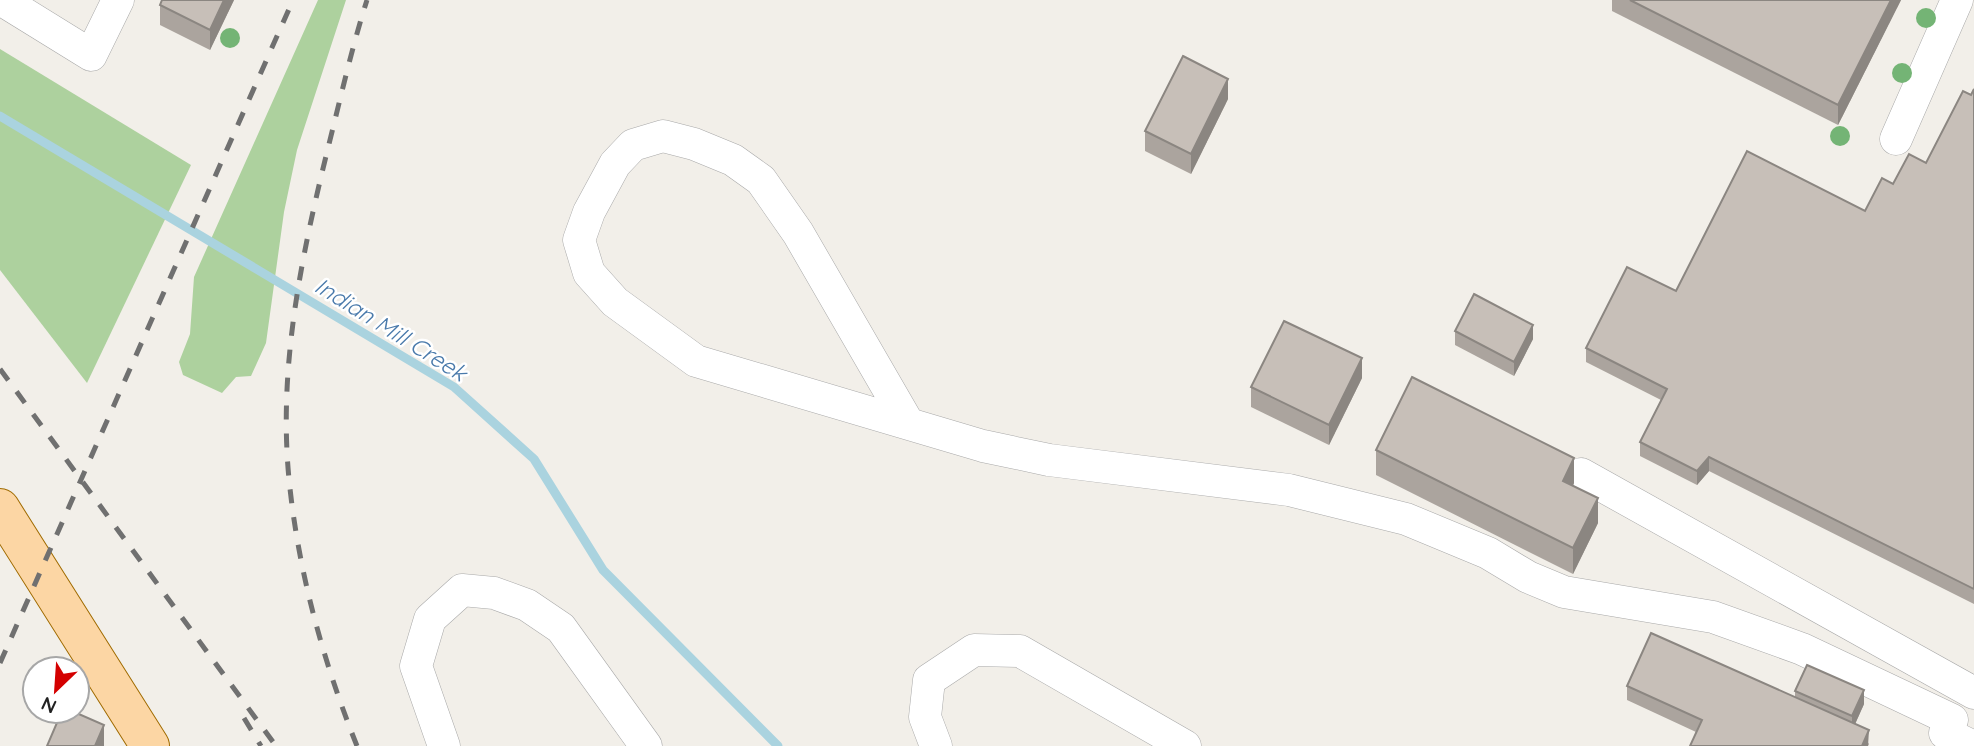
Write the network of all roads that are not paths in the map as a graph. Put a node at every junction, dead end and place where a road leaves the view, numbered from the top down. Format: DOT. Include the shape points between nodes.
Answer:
graph roads {
  1 [pos="2,0"];
  2 [pos="118,0"];
  3 [pos="1957,0"];
  4 [pos="1896,139"];
  5 [pos="908,423"];
  6 [pos="1581,474"];
  7 [pos="0,508"];
  8 [pos="1971,691"];
  9 [pos="1952,736"];
  10 [pos="150,746"];
  11 [pos="444,746"];
  12 [pos="646,746"];
  13 [pos="936,746"];
  14 [pos="1185,746"];
  1 -- 2 [label="street" via="91,55"];
  3 -- 4 [label="street"];
  5 -- 5 [label="street" via="696,361 615,302 589,273 579,240 615,164 633,145 663,136 733,160 761,180 799,233"];
  5 -- 9 [label="street" via="1049,460 1289,490 1406,519 1488,553 1528,578 1564,592 1713,617 1802,649"];
  6 -- 8 [label="street"];
  7 -- 10 [label="main road"];
  8 -- 9 [label="street"];
  11 -- 12 [label="street" via="416,666 430,619 462,590 494,593 527,605 561,628"];
  13 -- 14 [label="street" via="925,717 929,680 974,650 1020,651"];
}
